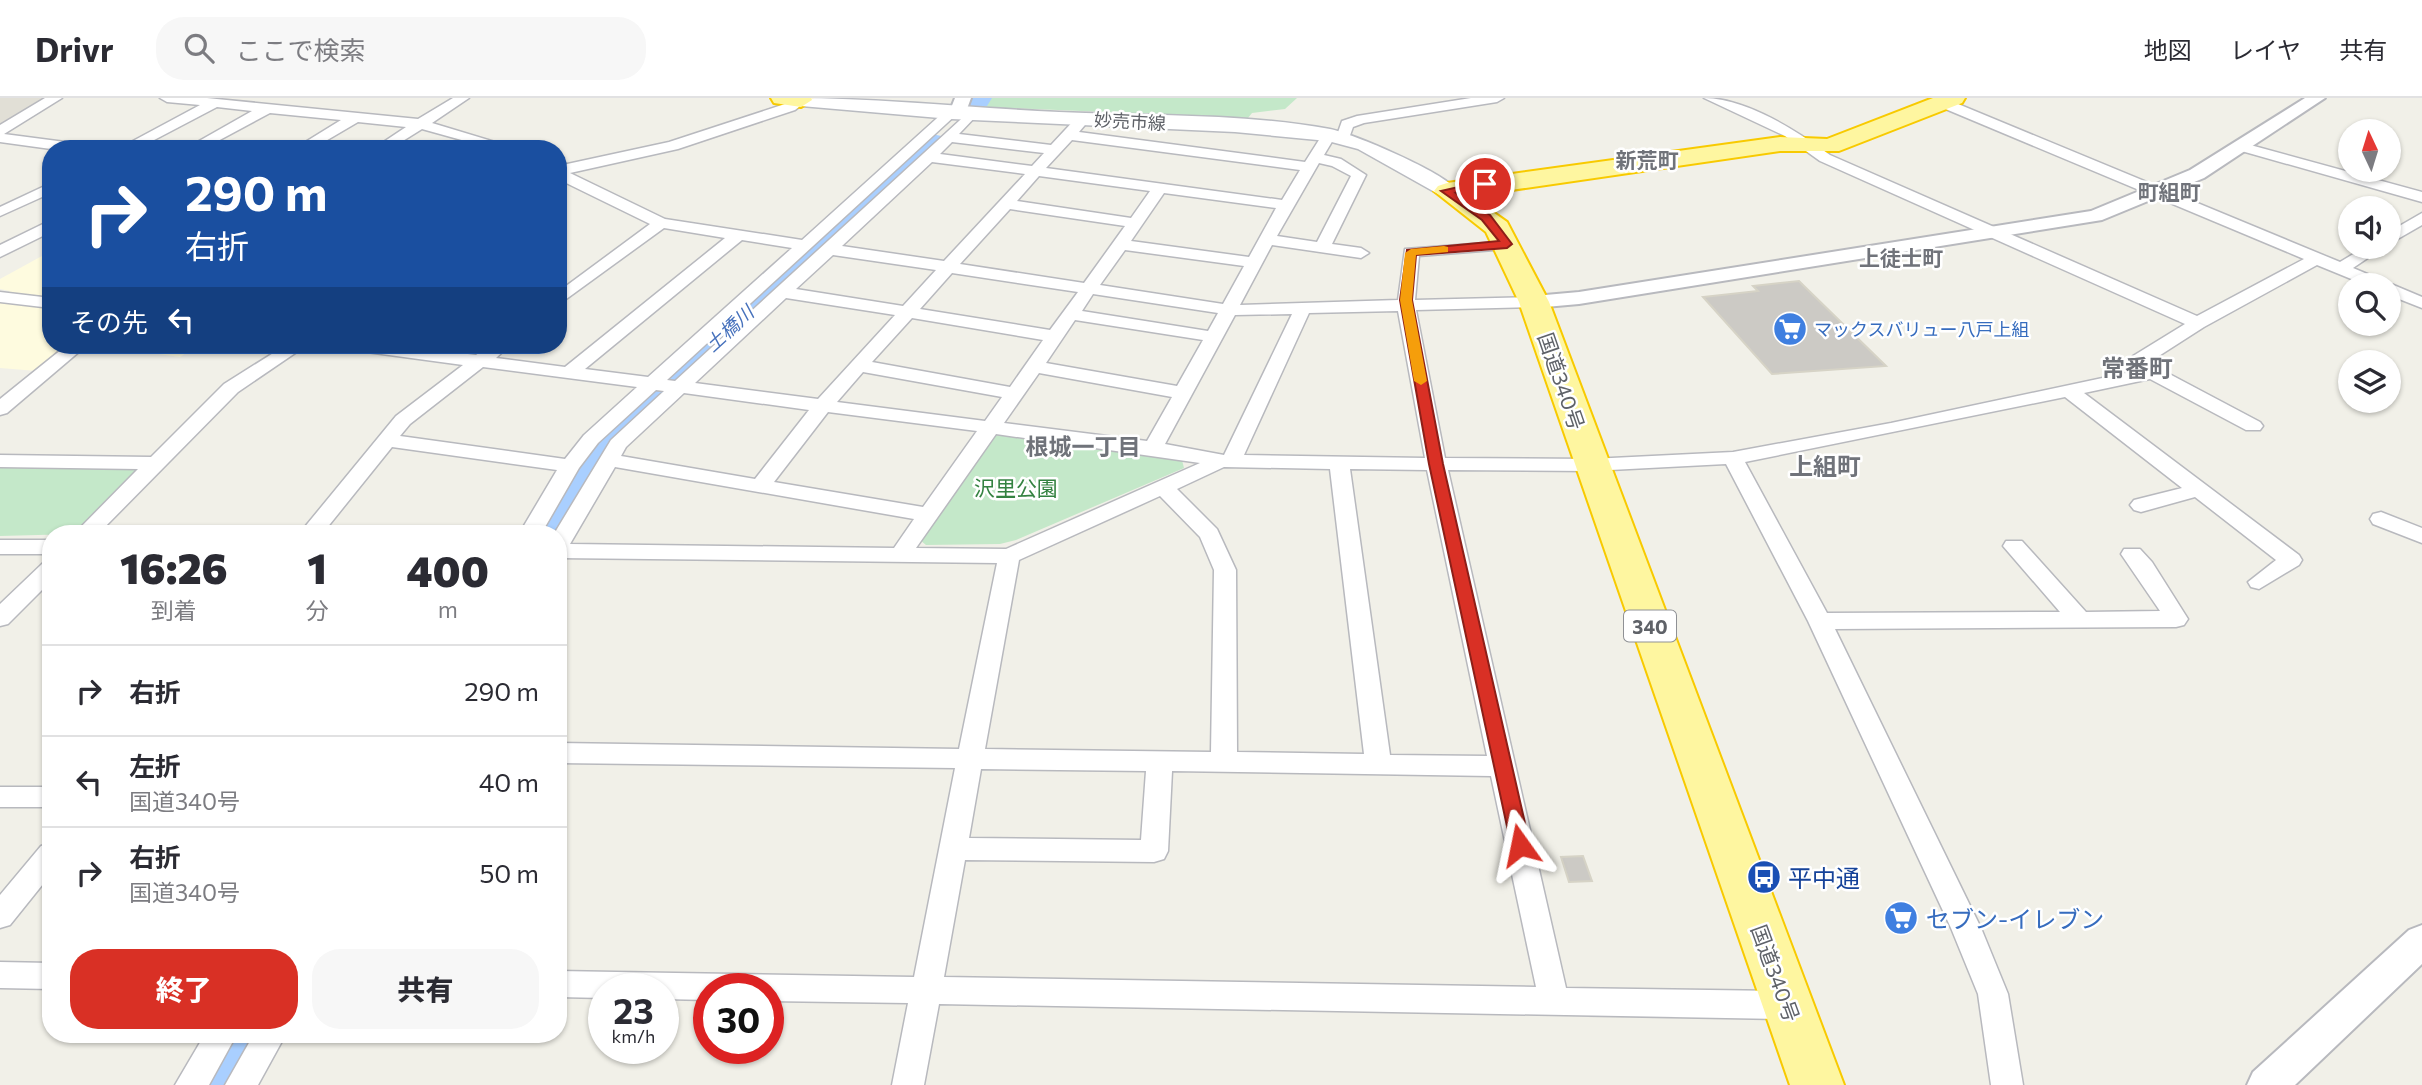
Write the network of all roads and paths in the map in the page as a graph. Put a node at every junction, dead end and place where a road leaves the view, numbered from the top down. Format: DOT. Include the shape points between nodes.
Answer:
graph roads {
  1 [pos="55,98"];
  2 [pos="167,98"];
  3 [pos="462,98"];
  4 [pos="1497,98"];
  5 [pos="1711,98"];
  6 [pos="2316,98"];
  7 [pos="794,99"];
  8 [pos="1948,100"];
  9 [pos="215,103"];
  10 [pos="268,108"];
  11 [pos="961,110"];
  12 [pos="356,117"];
  13 [pos="1083,119"];
  14 [pos="421,124"];
  15 [pos="0,131"];
  16 [pos="1340,132"];
  17 [pos="1069,135"];
  18 [pos="949,137"];
  19 [pos="0,138"];
  20 [pos="143,140"];
  21 [pos="209,140"];
  22 [pos="316,140"];
  23 [pos="395,140"];
  24 [pos="479,140"];
  25 [pos="42,143"];
  26 [pos="1810,146"];
  27 [pos="2244,147"];
  28 [pos="1056,150"];
  29 [pos="929,157"];
  30 [pos="1311,163"];
  31 [pos="567,170"];
  32 [pos="1038,171"];
  33 [pos="567,176"];
  34 [pos="1160,188"];
  35 [pos="1447,191"];
  36 [pos="42,192"];
  37 [pos="2160,192"];
  38 [pos="2422,197"];
  39 [pos="1007,204"];
  40 [pos="1286,205"];
  41 [pos="1,212"];
  42 [pos="2422,218"];
  43 [pos="42,219"];
  44 [pos="661,223"];
  45 [pos="1135,223"];
  46 [pos="1990,231"];
  47 [pos="2401,231"];
  48 [pos="737,236"];
  49 [pos="1268,240"];
  50 [pos="1120,244"];
  51 [pos="1507,244"];
  52 [pos="805,245"];
  53 [pos="1322,248"];
  54 [pos="829,249"];
  55 [pos="0,253"];
  56 [pos="1362,253"];
  57 [pos="2316,259"];
  58 [pos="2356,259"];
  59 [pos="1256,263"];
  60 [pos="951,267"];
  61 [pos="2340,269"];
  62 [pos="2350,273"];
  63 [pos="567,286"];
  64 [pos="1088,289"];
  65 [pos="782,292"];
  66 [pos="2401,294"];
  67 [pos="0,297"];
  68 [pos="42,302"];
  69 [pos="1534,302"];
  70 [pos="2422,303"];
  71 [pos="1406,306"];
  72 [pos="1303,308"];
  73 [pos="1231,310"];
  74 [pos="908,313"];
  75 [pos="1070,314"];
  76 [pos="2198,323"];
  77 [pos="1054,336"];
  78 [pos="1216,337"];
  79 [pos="67,354"];
  80 [pos="284,354"];
  81 [pos="424,354"];
  82 [pos="489,354"];
  83 [pos="480,361"];
  84 [pos="860,366"];
  85 [pos="1032,366"];
  86 [pos="570,372"];
  87 [pos="2153,373"];
  88 [pos="653,383"];
  89 [pos="679,387"];
  90 [pos="2070,392"];
  91 [pos="1013,393"];
  92 [pos="1185,393"];
  93 [pos="823,405"];
  94 [pos="0,410"];
  95 [pos="2253,426"];
  96 [pos="988,428"];
  97 [pos="386,440"];
  98 [pos="1153,448"];
  99 [pos="1733,458"];
  100 [pos="608,460"];
  101 [pos="0,461"];
  102 [pos="1226,461"];
  103 [pos="155,463"];
  104 [pos="1339,463"];
  105 [pos="1436,464"];
  106 [pos="1591,465"];
  107 [pos="570,466"];
  108 [pos="760,486"];
  109 [pos="1162,488"];
  110 [pos="2198,490"];
  111 [pos="2141,505"];
  112 [pos="928,515"];
  113 [pos="2381,519"];
  114 [pos="94,525"];
  115 [pos="317,525"];
  116 [pos="535,525"];
  117 [pos="567,533"];
  118 [pos="2422,536"];
  119 [pos="2014,546"];
  120 [pos="0,547"];
  121 [pos="42,547"];
  122 [pos="567,549"];
  123 [pos="2132,554"];
  124 [pos="900,555"];
  125 [pos="1009,556"];
  126 [pos="42,577"];
  127 [pos="2259,582"];
  128 [pos="0,618"];
  129 [pos="2079,618"];
  130 [pos="1819,621"];
  131 [pos="567,754"];
  132 [pos="970,761"];
  133 [pos="1159,763"];
  134 [pos="1224,764"];
  135 [pos="1378,765"];
  136 [pos="1504,766"];
  137 [pos="0,797"];
  138 [pos="42,797"];
  139 [pos="954,849"];
  140 [pos="42,865"];
  141 [pos="0,916"];
  142 [pos="2422,941"];
  143 [pos="0,975"];
  144 [pos="42,976"];
  145 [pos="567,984"];
  146 [pos="927,991"];
  147 [pos="1554,1002"];
  148 [pos="1787,1005"];
  149 [pos="217,1043"];
  150 [pos="266,1043"];
  151 [pos="191,1085"];
  152 [pos="241,1085"];
  153 [pos="908,1085"];
  154 [pos="1817,1085"];
  155 [pos="2007,1085"];
  156 [pos="2267,1085"];
  1 -- 15 [label="street"];
  2 -- 9 [label="street"];
  3 -- 14 [label="street"];
  4 -- 16 [label="street" via="1396,113"];
  5 -- 26 [label="street"];
  6 -- 27 [label="street"];
  7 -- 11 [label="main road, 妙売市線"];
  7 -- 31 [label="street" via="790,107 683,143"];
  8 -- 26 [label="highway" via="1830,146"];
  8 -- 37 [label="street"];
  9 -- 10 [label="street"];
  9 -- 20 [label="street"];
  10 -- 12 [label="street"];
  10 -- 21 [label="street"];
  11 -- 13 [label="main road, 妙売市線"];
  11 -- 18 [label="street"];
  11 -- 52 [label="street"];
  12 -- 14 [label="street"];
  12 -- 22 [label="street"];
  13 -- 16 [label="main road, 妙売市線"];
  13 -- 17 [label="street"];
  14 -- 23 [label="street"];
  14 -- 24 [label="street"];
  16 -- 30 [label="street"];
  16 -- 35 [label="main road, 妙売市線"];
  17 -- 28 [label="street"];
  17 -- 30 [label="street"];
  18 -- 28 [label="street"];
  18 -- 29 [label="street"];
  19 -- 25 [label="street"];
  26 -- 35 [label="highway" via="1780,145"];
  26 -- 46 [label="street" via="1825,158"];
  27 -- 37 [label="street"];
  27 -- 38 [label="street"];
  28 -- 32 [label="street"];
  29 -- 32 [label="street"];
  29 -- 54 [label="street"];
  30 -- 40 [label="street"];
  30 -- 53 [label="street" via="1336,162 1359,175"];
  32 -- 34 [label="street"];
  32 -- 39 [label="street"];
  33 -- 44 [label="street"];
  34 -- 40 [label="street"];
  34 -- 45 [label="street"];
  35 -- 51 [label="highway, 国道340号 / 340" via="1486,217"];
  36 -- 41 [label="street"];
  37 -- 46 [label="street" via="2095,216"];
  37 -- 57 [label="street"];
  39 -- 45 [label="street"];
  39 -- 60 [label="street"];
  40 -- 49 [label="street"];
  41 -- 43 [label="street"];
  42 -- 47 [label="street"];
  43 -- 55 [label="street"];
  44 -- 48 [label="street"];
  44 -- 63 [label="street"];
  45 -- 50 [label="street"];
  46 -- 69 [label="street"];
  46 -- 76 [label="street"];
  48 -- 52 [label="street"];
  48 -- 86 [label="street"];
  49 -- 53 [label="street"];
  49 -- 59 [label="street"];
  50 -- 59 [label="street"];
  50 -- 64 [label="street"];
  51 -- 69 [label="highway, 国道340号 / 340"];
  51 -- 71 [label="street" via="1411,253"];
  52 -- 88 [label="street"];
  53 -- 56 [label="street"];
  54 -- 60 [label="street"];
  54 -- 65 [label="street"];
  57 -- 61 [label="street"];
  57 -- 76 [label="street"];
  58 -- 61 [label="street"];
  59 -- 73 [label="street"];
  60 -- 64 [label="street"];
  60 -- 74 [label="street"];
  61 -- 62 [label="street"];
  64 -- 73 [label="street"];
  64 -- 75 [label="street"];
  65 -- 74 [label="street"];
  65 -- 89 [label="street"];
  66 -- 70 [label="street"];
  67 -- 68 [label="street"];
  69 -- 71 [label="street"];
  69 -- 106 [label="highway, 国道340号 / 340"];
  71 -- 72 [label="street"];
  71 -- 105 [label="street"];
  72 -- 73 [label="street"];
  72 -- 102 [label="street"];
  73 -- 78 [label="street"];
  74 -- 77 [label="street"];
  74 -- 84 [label="street"];
  75 -- 77 [label="street"];
  75 -- 78 [label="street"];
  76 -- 87 [label="street" via="2140,360"];
  77 -- 85 [label="street"];
  78 -- 92 [label="street"];
  79 -- 94 [label="street"];
  80 -- 103 [label="street" via="231,388"];
  81 -- 83 [label="street"];
  82 -- 83 [label="street"];
  83 -- 86 [label="street"];
  83 -- 97 [label="street" via="403,419"];
  84 -- 91 [label="street"];
  84 -- 93 [label="street"];
  85 -- 91 [label="street"];
  85 -- 92 [label="street"];
  86 -- 88 [label="street"];
  87 -- 90 [label="street"];
  87 -- 95 [label="street"];
  88 -- 89 [label="street"];
  88 -- 107 [label="street" via="592,439"];
  89 -- 93 [label="street"];
  89 -- 100 [label="street" via="618,444"];
  90 -- 99 [label="street"];
  90 -- 110 [label="street"];
  91 -- 96 [label="street"];
  92 -- 98 [label="street"];
  93 -- 96 [label="street"];
  93 -- 108 [label="street"];
  96 -- 98 [label="street"];
  96 -- 112 [label="street"];
  97 -- 107 [label="street"];
  97 -- 115 [label="street"];
  98 -- 102 [label="street"];
  99 -- 106 [label="street"];
  99 -- 130 [label="street"];
  100 -- 108 [label="street"];
  100 -- 117 [label="street"];
  101 -- 103 [label="street"];
  102 -- 104 [label="street"];
  102 -- 109 [label="street"];
  103 -- 114 [label="street"];
  104 -- 105 [label="street"];
  104 -- 135 [label="street"];
  105 -- 106 [label="street"];
  105 -- 136 [label="street"];
  106 -- 148 [label="highway, 国道340号 / 340"];
  107 -- 116 [label="street"];
  108 -- 112 [label="street"];
  109 -- 125 [label="street"];
  109 -- 134 [label="street" via="1201,522 1221,552 1225,570"];
  110 -- 111 [label="street"];
  110 -- 127 [label="street" via="2291,561"];
  112 -- 124 [label="street"];
  113 -- 118 [label="street"];
  119 -- 129 [label="street"];
  120 -- 121 [label="street"];
  122 -- 124 [label="street"];
  123 -- 129 [label="street" via="2176,619"];
  124 -- 125 [label="street"];
  125 -- 132 [label="street"];
  126 -- 128 [label="street"];
  129 -- 130 [label="street"];
  130 -- 155 [label="street" via="1993,994"];
  131 -- 132 [label="street"];
  132 -- 133 [label="street"];
  132 -- 139 [label="street"];
  133 -- 134 [label="street"];
  133 -- 139 [label="street" via="1154,851"];
  134 -- 135 [label="street"];
  135 -- 136 [label="street"];
  136 -- 147 [label="street"];
  137 -- 138 [label="street"];
  139 -- 146 [label="street"];
  140 -- 141 [label="street"];
  142 -- 156 [label="street"];
  143 -- 144 [label="street"];
  145 -- 146 [label="street"];
  146 -- 147 [label="street"];
  146 -- 153 [label="street"];
  147 -- 148 [label="street"];
  148 -- 154 [label="highway, 国道340号 / 340"];
  149 -- 151 [label="street"];
  150 -- 152 [label="street"];
}
